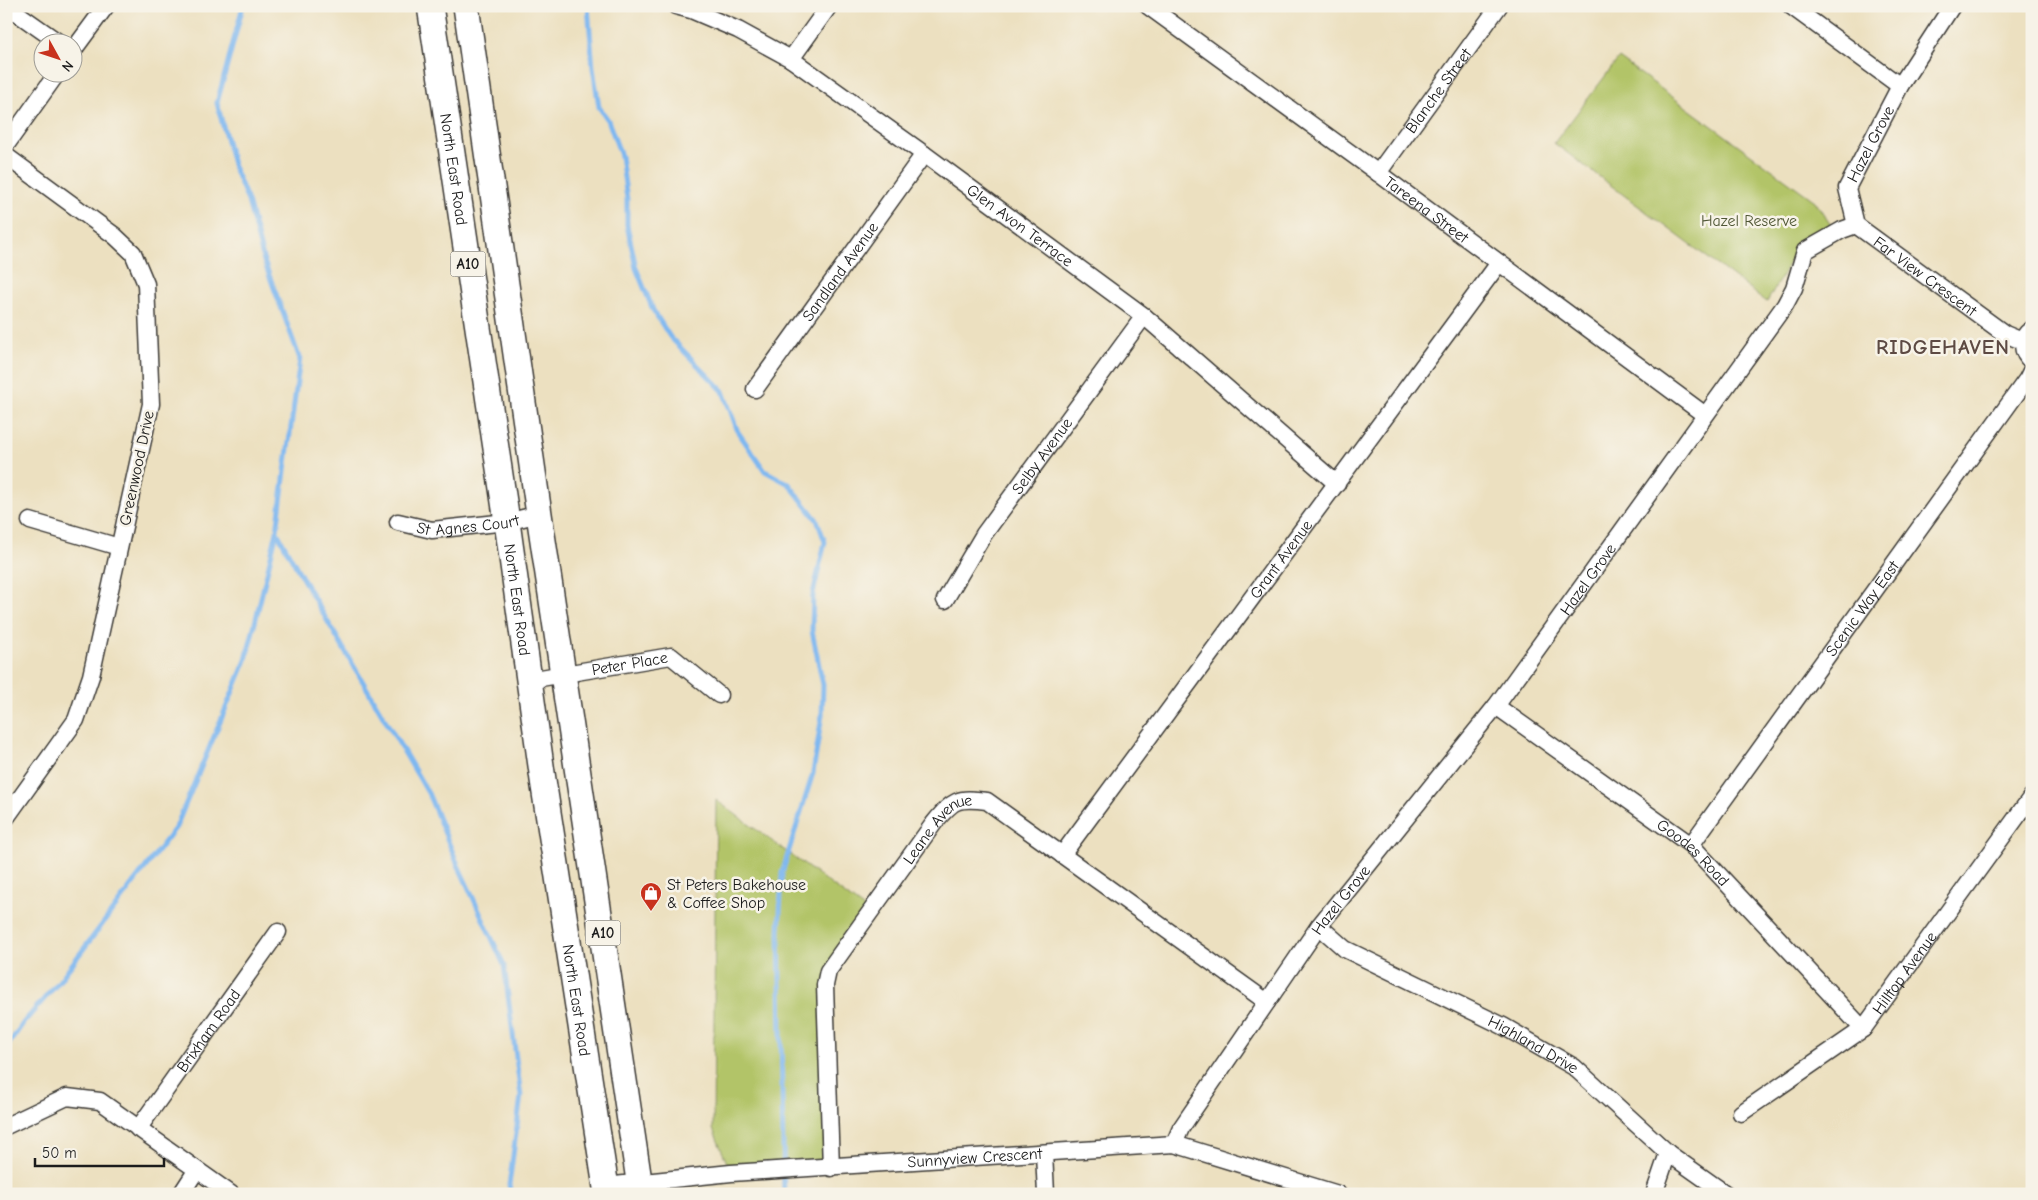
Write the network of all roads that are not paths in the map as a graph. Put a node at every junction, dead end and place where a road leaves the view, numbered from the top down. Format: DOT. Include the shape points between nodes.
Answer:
graph roads {
  1 [pos="8,6"];
  2 [pos="106,6"];
  3 [pos="430,6"];
  4 [pos="442,6"];
  5 [pos="466,6"];
  6 [pos="676,6"];
  7 [pos="829,6"];
  8 [pos="1499,6"];
  9 [pos="1791,6"];
  10 [pos="1952,6"];
  11 [pos="1159,9"];
  12 [pos="44,32"];
  13 [pos="82,38"];
  14 [pos="434,40"];
  15 [pos="791,59"];
  16 [pos="51,82"];
  17 [pos="1900,86"];
  18 [pos="6,145"];
  19 [pos="924,154"];
  20 [pos="6,156"];
  21 [pos="1378,173"];
  22 [pos="1856,225"];
  23 [pos="1499,263"];
  24 [pos="1144,316"];
  25 [pos="2027,335"];
  26 [pos="2032,362"];
  27 [pos="2032,369"];
  28 [pos="756,389"];
  29 [pos="1705,415"];
  30 [pos="1337,484"];
  31 [pos="539,514"];
  32 [pos="30,521"];
  33 [pos="398,522"];
  34 [pos="507,522"];
  35 [pos="119,547"];
  36 [pos="945,600"];
  37 [pos="563,673"];
  38 [pos="529,680"];
  39 [pos="719,695"];
  40 [pos="1496,706"];
  41 [pos="2032,796"];
  42 [pos="6,818"];
  43 [pos="1691,845"];
  44 [pos="1062,855"];
  45 [pos="1319,926"];
  46 [pos="278,932"];
  47 [pos="1267,1002"];
  48 [pos="1864,1029"];
  49 [pos="1741,1113"];
  50 [pos="6,1126"];
  51 [pos="138,1128"];
  52 [pos="1174,1144"];
  53 [pos="1044,1153"];
  54 [pos="1668,1153"];
  55 [pos="831,1168"];
  56 [pos="196,1171"];
  57 [pos="641,1188"];
  58 [pos="606,1190"];
  59 [pos="181,1194"];
  60 [pos="231,1194"];
  61 [pos="1046,1194"];
  62 [pos="1338,1194"];
  63 [pos="1654,1194"];
  64 [pos="1726,1194"];
  1 -- 12 [label="street"];
  2 -- 13 [label="street"];
  3 -- 14 [label="main road, North East Road / A10"];
  4 -- 14 [label="main road"];
  5 -- 31 [label="main road, North East Road / A10"];
  6 -- 15 [label="street, Glen Avon Terrace" via="738,30"];
  7 -- 15 [label="street"];
  8 -- 21 [label="street, Blanche Street"];
  9 -- 17 [label="street"];
  10 -- 17 [label="street, Hazel Grove"];
  11 -- 21 [label="street, Tareena Street"];
  14 -- 34 [label="main road, North East Road / A10"];
  15 -- 19 [label="street, Glen Avon Terrace"];
  16 -- 18 [label="street"];
  17 -- 22 [label="street, Hazel Grove" via="1847,188"];
  19 -- 24 [label="street, Glen Avon Terrace"];
  19 -- 28 [label="street, Sandland Avenue"];
  20 -- 35 [label="street, Greenwood Drive" via="115,236 132,253 146,284 151,404"];
  21 -- 23 [label="street, Tareena Street"];
  22 -- 25 [label="street, Far View Crescent" via="2005,334"];
  22 -- 29 [label="street, Hazel Grove" via="1805,251 1794,288 1785,305"];
  23 -- 29 [label="street, Tareena Street"];
  23 -- 30 [label="street, Grant Avenue"];
  24 -- 30 [label="street, Glen Avon Terrace"];
  24 -- 36 [label="street, Selby Avenue" via="984,534"];
  25 -- 26 [label="street" via="2023,351"];
  27 -- 43 [label="street, Scenic Way East"];
  29 -- 40 [label="street, Hazel Grove"];
  30 -- 44 [label="street, Grant Avenue"];
  31 -- 34 [label="street, St Agnes Court"];
  31 -- 37 [label="main road, North East Road / A10"];
  32 -- 35 [label="street"];
  33 -- 34 [label="street, St Agnes Court" via="432,530"];
  34 -- 38 [label="main road, North East Road / A10"];
  35 -- 42 [label="street, Greenwood Drive" via="90,676 76,720"];
  37 -- 38 [label="street, Peter Place"];
  37 -- 39 [label="street, Peter Place" via="671,656"];
  37 -- 57 [label="main road, North East Road / A10"];
  38 -- 58 [label="main road, North East Road / A10"];
  40 -- 43 [label="street, Goodes Road"];
  40 -- 45 [label="street, Hazel Grove"];
  41 -- 48 [label="street, Hilltop Avenue"];
  43 -- 48 [label="street, Goodes Road"];
  44 -- 47 [label="street, Leane Avenue"];
  44 -- 55 [label="street, Leane Avenue" via="987,801 963,799 949,806 934,823 828,971 825,985"];
  45 -- 47 [label="street, Hazel Grove"];
  45 -- 54 [label="street, Highland Drive" via="1345,949 1503,1026 1574,1067"];
  46 -- 51 [label="street, Brixham Road"];
  47 -- 52 [label="street, Hazel Grove" via="1181,1128"];
  48 -- 49 [label="street, Hilltop Avenue"];
  50 -- 51 [label="street" via="67,1097 100,1101"];
  51 -- 56 [label="street"];
  52 -- 53 [label="street, Sunnyview Crescent"];
  52 -- 62 [label="street, Sunnyview Crescent"];
  53 -- 55 [label="street, Sunnyview Crescent"];
  53 -- 61 [label="street"];
  54 -- 63 [label="street"];
  54 -- 64 [label="street, Highland Drive"];
  55 -- 57 [label="street, Sunnyview Crescent" via="772,1171"];
  56 -- 59 [label="street"];
  56 -- 60 [label="street"];
  57 -- 58 [label="street, Sunnyview Crescent"];
}
